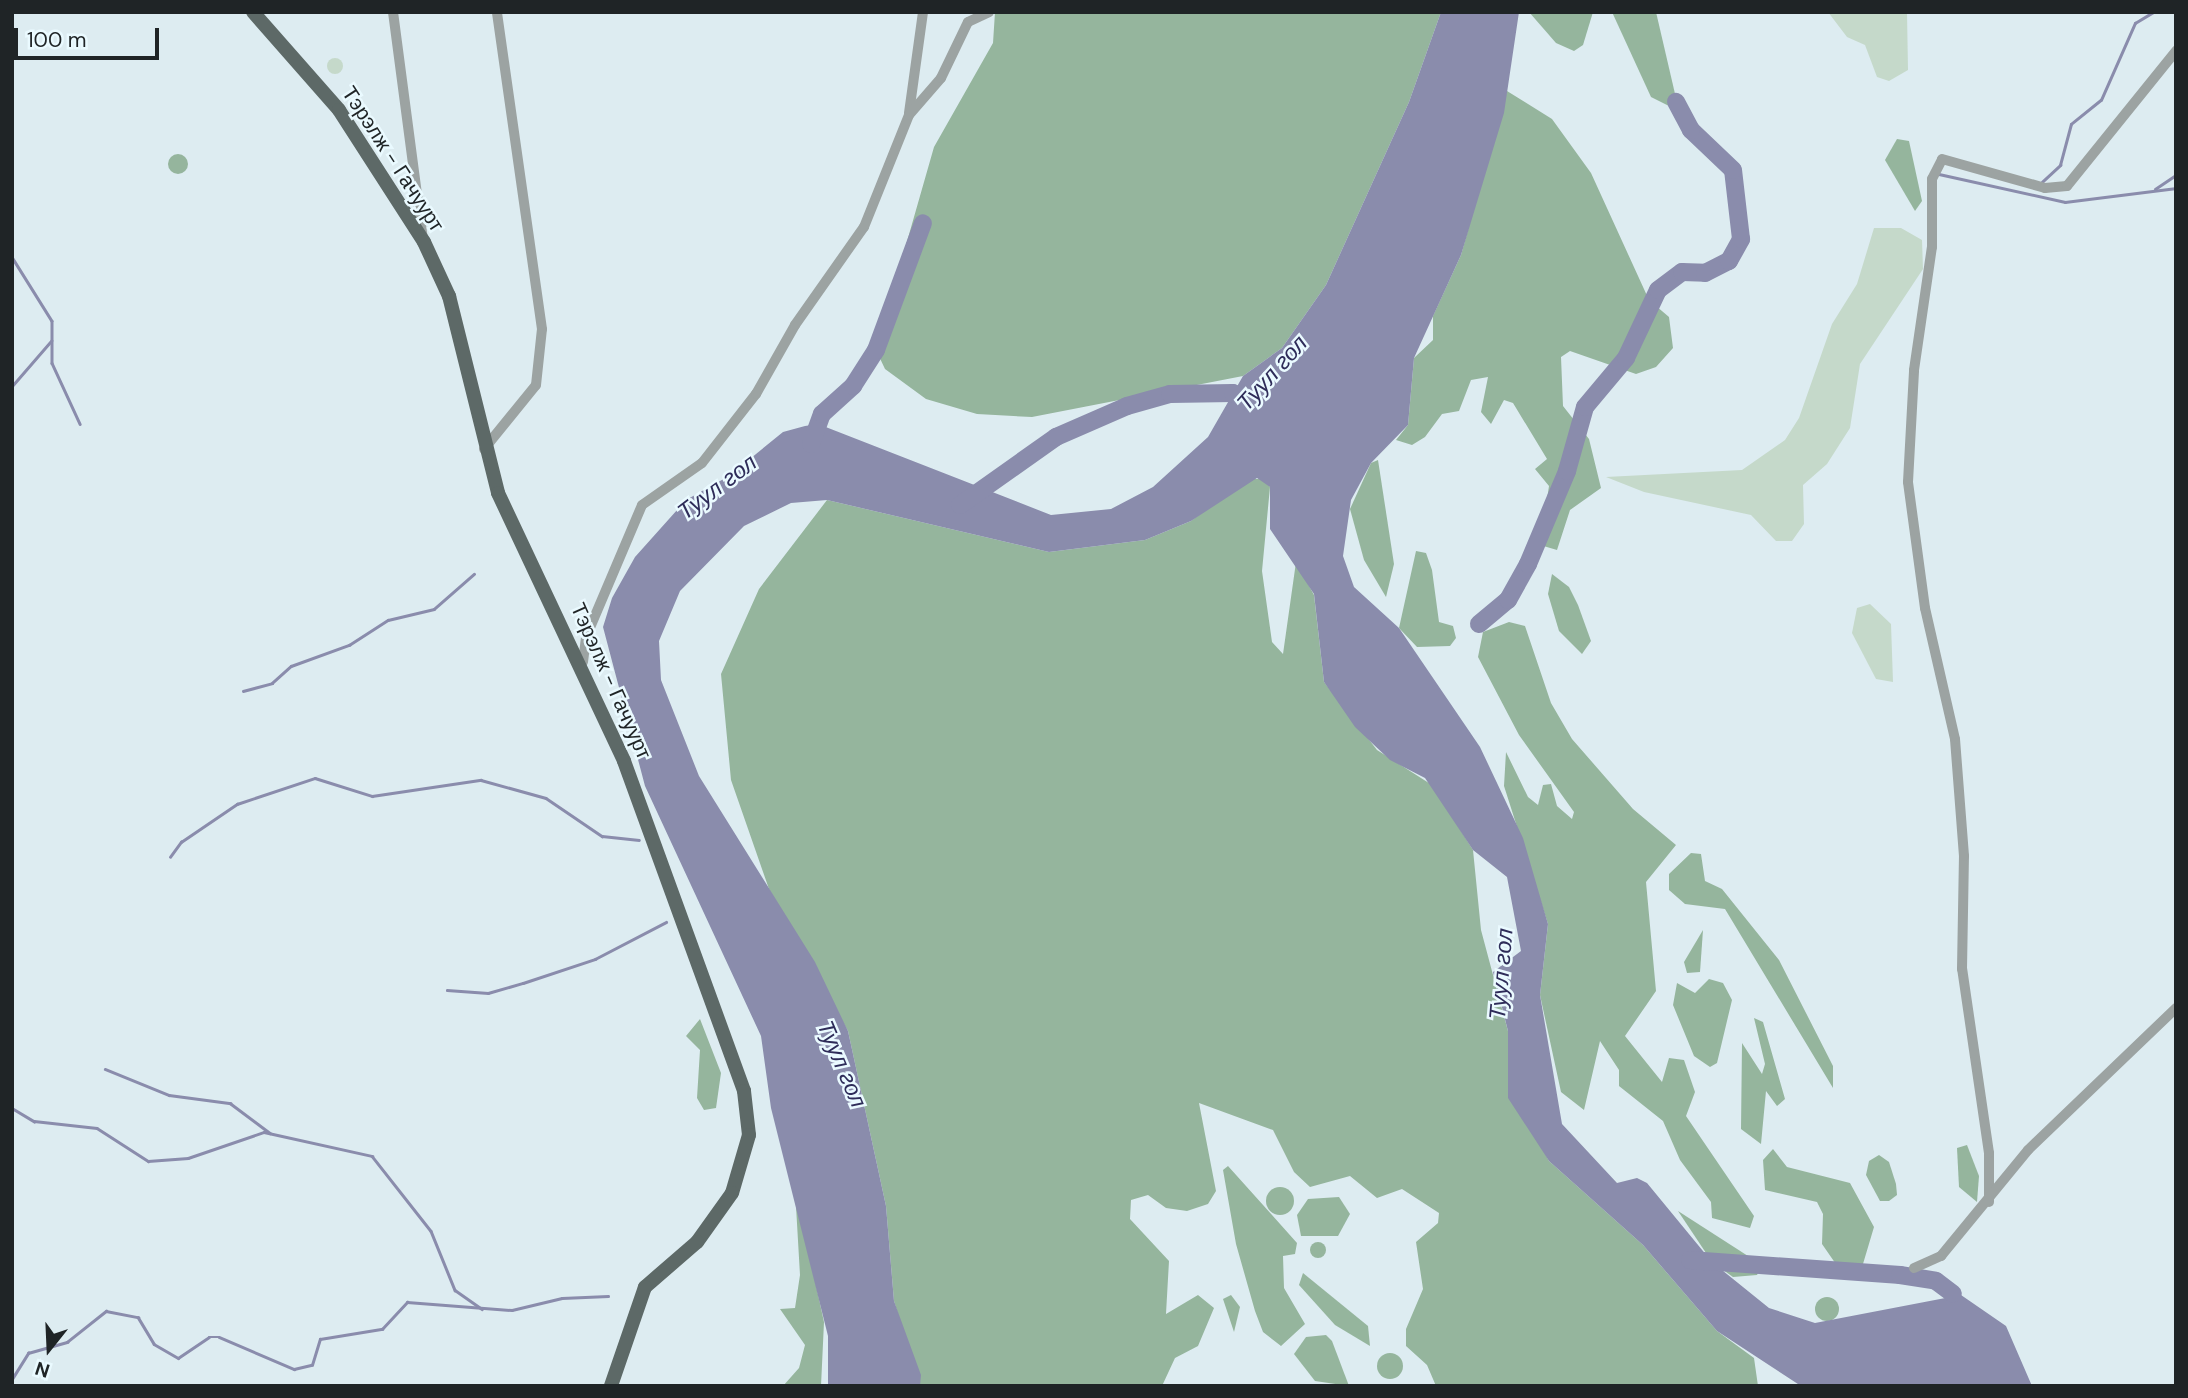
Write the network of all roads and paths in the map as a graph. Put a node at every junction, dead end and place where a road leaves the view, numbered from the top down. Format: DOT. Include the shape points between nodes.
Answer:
graph roads {
  1 [pos="253,12"];
  2 [pos="393,12"];
  3 [pos="497,12"];
  4 [pos="923,12"];
  5 [pos="989,12"];
  6 [pos="2176,51"];
  7 [pos="909,115"];
  8 [pos="424,242"];
  9 [pos="482,451"];
  10 [pos="583,662"];
  11 [pos="2176,1008"];
  12 [pos="1989,1202"];
  13 [pos="1914,1268"];
  14 [pos="611,1386"];
  1 -- 8 [label="main road, Тэрэлж - Гачуурт" via="339,110"];
  2 -- 8 [label="street"];
  3 -- 9 [label="street" via="542,329 536,385 519,414"];
  4 -- 7 [label="street"];
  5 -- 7 [label="street" via="968,22 941,78"];
  6 -- 12 [label="street" via="2067,186 2045,188 1942,159 1932,179 1932,247 1914,370 1908,482 1925,608 1955,739 1964,856 1962,969 1989,1153"];
  7 -- 10 [label="street" via="864,228 795,325 756,394 702,463 642,505 586,637"];
  8 -- 9 [label="main road, Тэрэлж - Гачуурт" via="457,318"];
  9 -- 10 [label="main road, Тэрэлж - Гачуурт"];
  10 -- 14 [label="main road, Тэрэлж - Гачуурт" via="729,1037 748,1116 746,1149 732,1192 697,1242 645,1287"];
  11 -- 12 [label="street" via="2028,1150"];
  12 -- 13 [label="street" via="1941,1256"];
}
